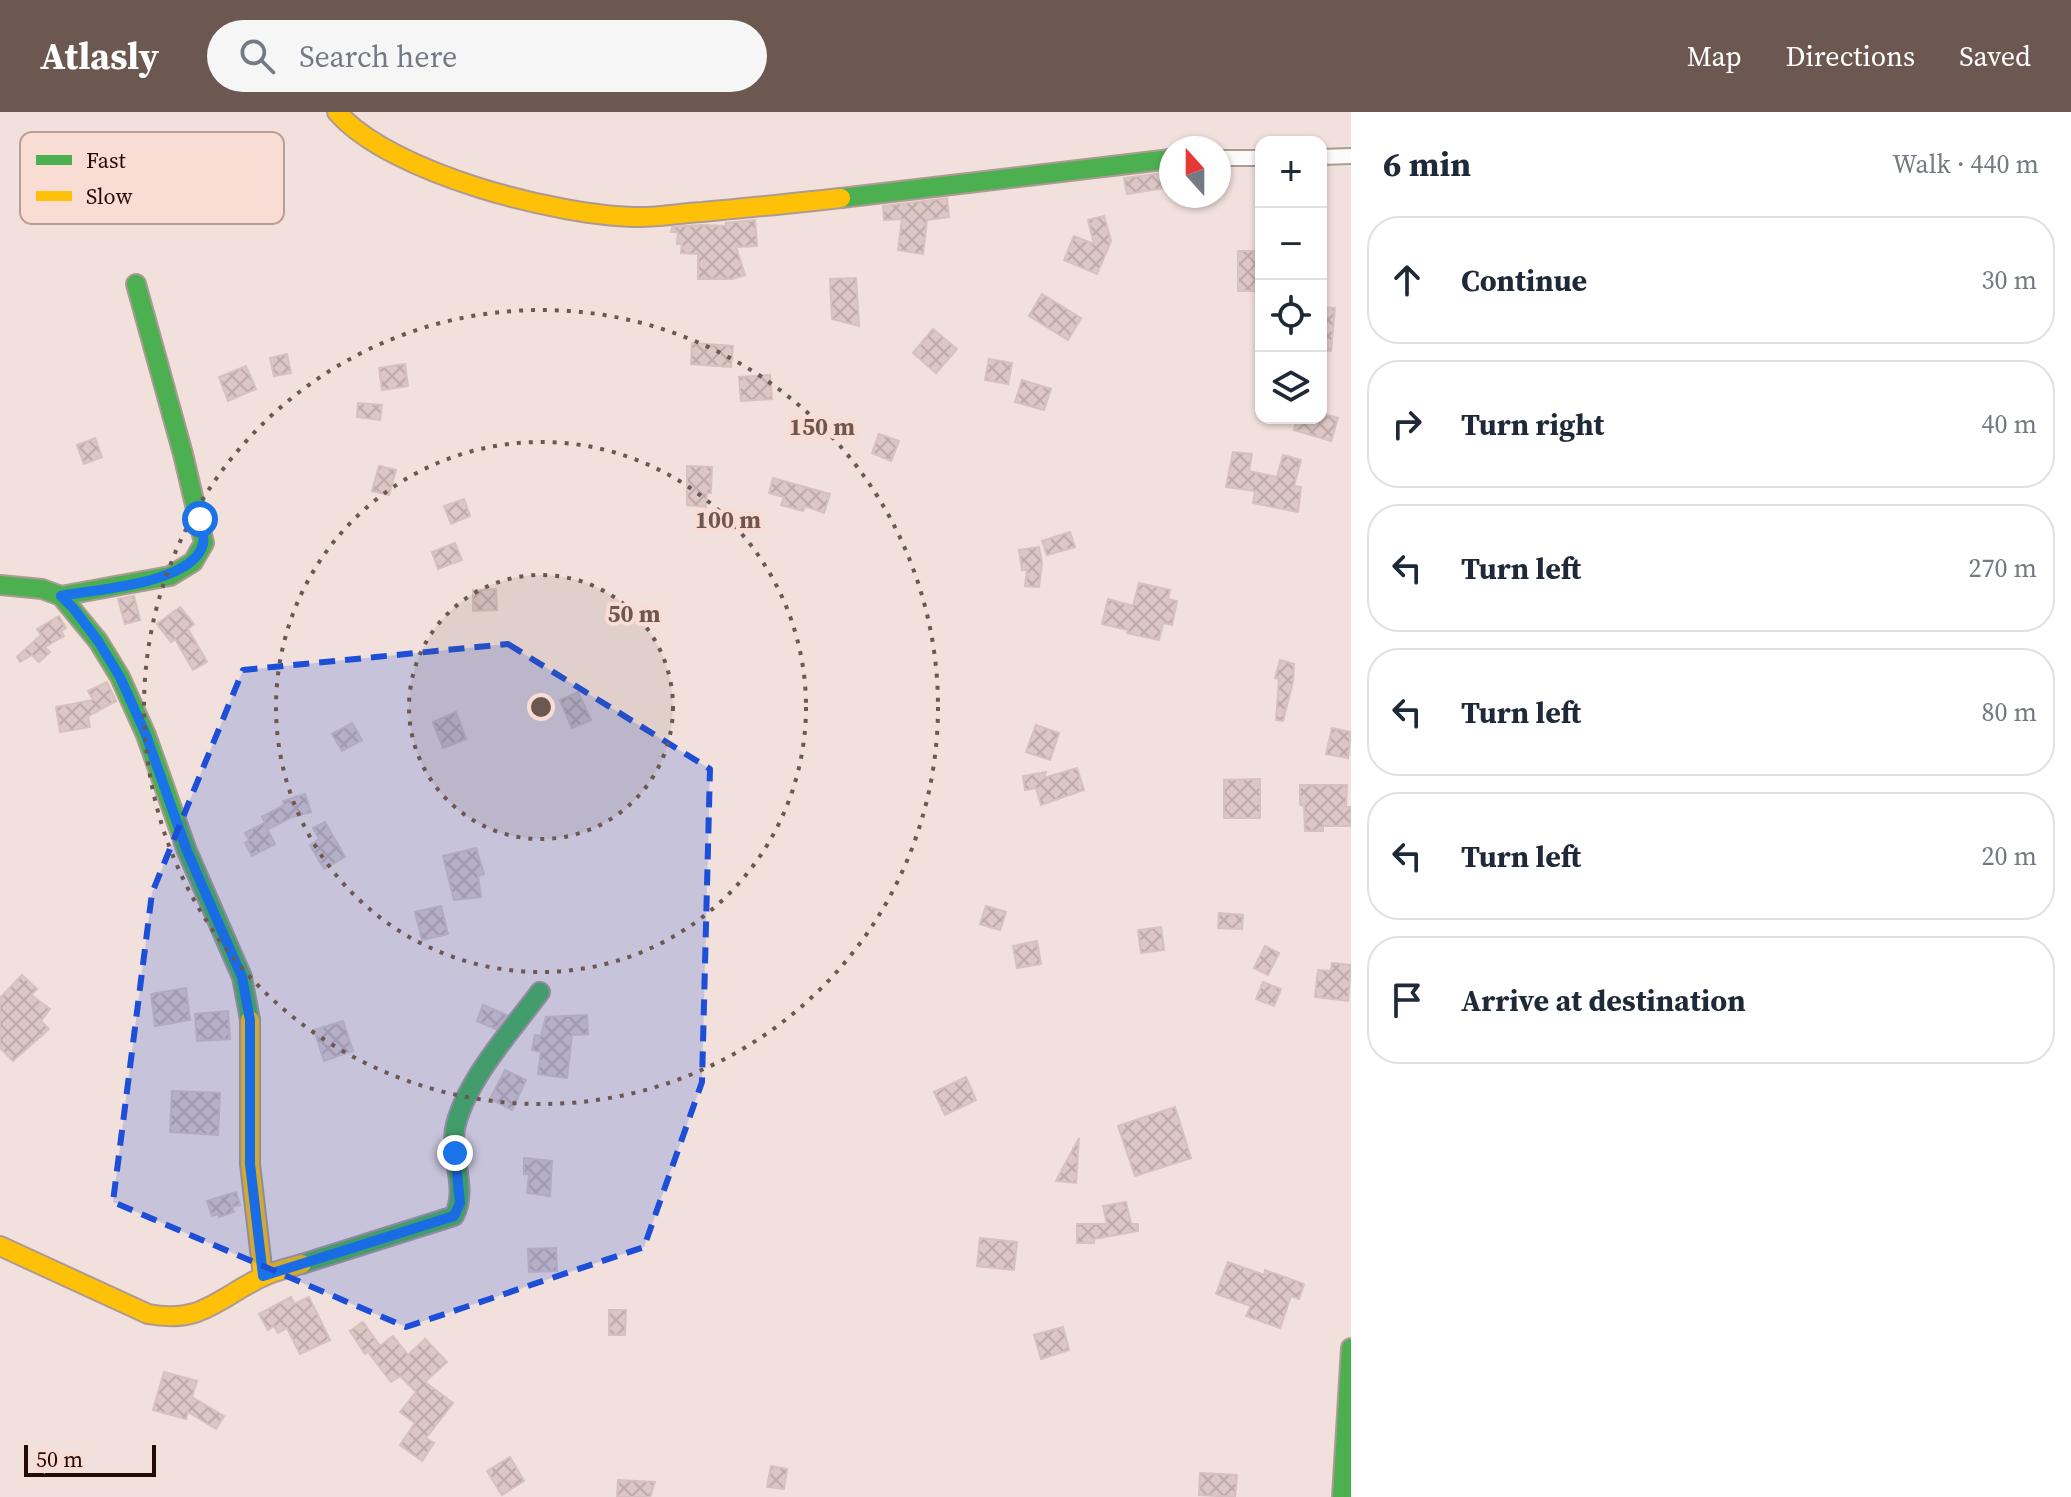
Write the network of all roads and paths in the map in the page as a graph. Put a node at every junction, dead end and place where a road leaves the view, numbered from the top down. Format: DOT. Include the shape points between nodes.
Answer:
graph roads {
  1 [pos="337,112"];
  2 [pos="1351,156"];
  3 [pos="1327,157"];
  4 [pos="1231,158"];
  5 [pos="1255,158"];
  6 [pos="1159,160"];
  7 [pos="136,284"];
  8 [pos="0,585"];
  9 [pos="61,596"];
  10 [pos="540,992"];
  11 [pos="0,1246"];
  12 [pos="263,1276"];
  13 [pos="1351,1348"];
  14 [pos="1342,1497"];
  1 -- 6 [label="street" via="379,144 490,192 567,209 641,217"];
  2 -- 3 [label="street"];
  4 -- 5 [label="street"];
  7 -- 9 [label="street" via="204,543 193,562 170,576"];
  8 -- 9 [label="street"];
  9 -- 12 [label="street" via="120,677 242,977 250,1020 250,1164"];
  10 -- 12 [label="street" via="464,1101 455,1128 460,1203 454,1216"];
  11 -- 12 [label="street" via="148,1314 169,1318 194,1315"];
  13 -- 14 [label="street"];
}
